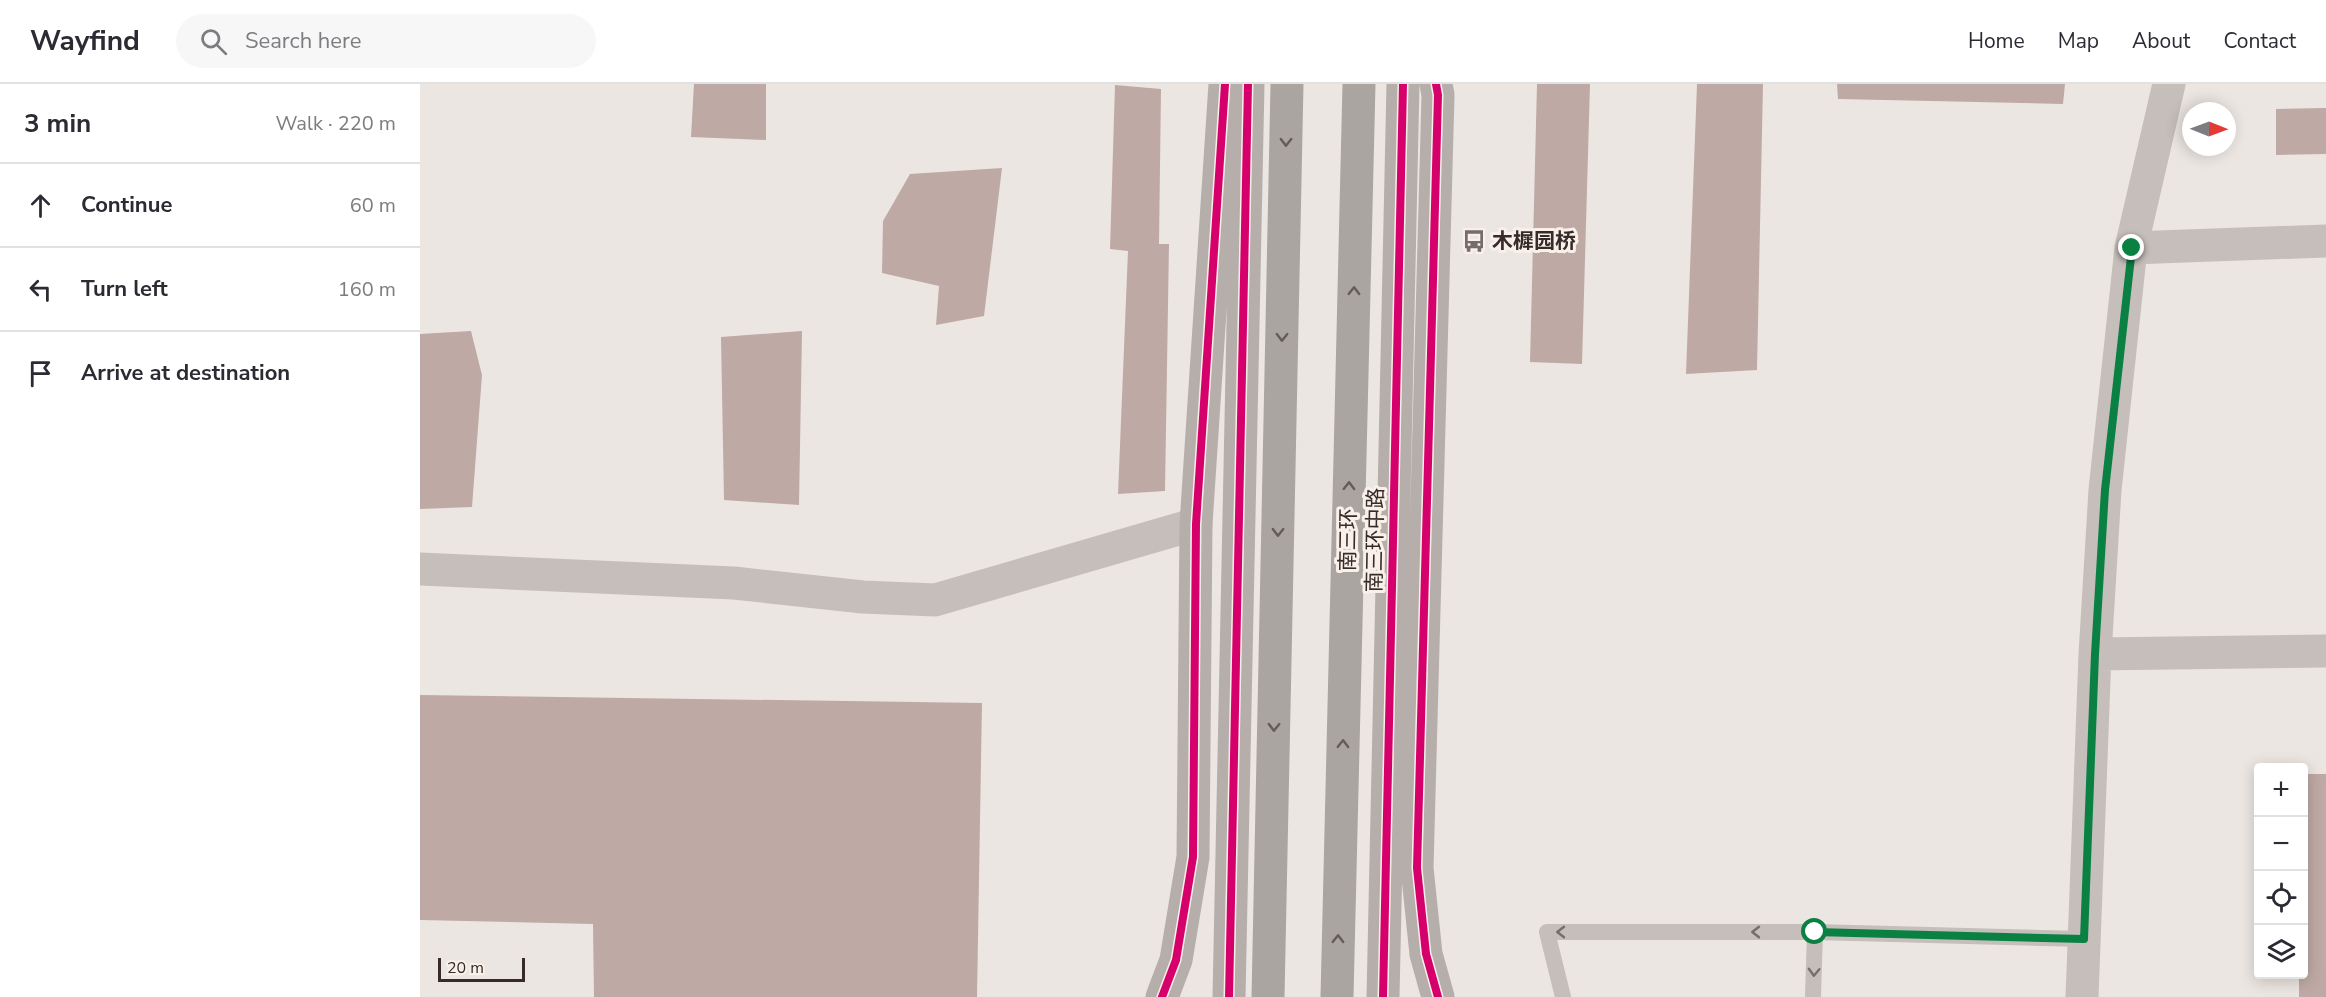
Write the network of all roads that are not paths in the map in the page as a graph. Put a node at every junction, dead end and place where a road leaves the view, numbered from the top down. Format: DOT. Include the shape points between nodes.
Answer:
graph roads {
  1 [pos="1225,84"];
  2 [pos="1248,84"];
  3 [pos="1287,84"];
  4 [pos="1359,84"];
  5 [pos="1403,84"];
  6 [pos="1436,84"];
  7 [pos="2169,84"];
  8 [pos="2326,241"];
  9 [pos="2132,248"];
  10 [pos="1196,524"];
  11 [pos="420,569"];
  12 [pos="2326,651"];
  13 [pos="2095,654"];
  14 [pos="1815,932"];
  15 [pos="2084,939"];
  16 [pos="1162,997"];
  17 [pos="1229,997"];
  18 [pos="1268,997"];
  19 [pos="1337,997"];
  20 [pos="1383,997"];
  21 [pos="1438,997"];
  22 [pos="1563,997"];
  23 [pos="1813,997"];
  24 [pos="2082,997"];
  1 -- 10 [label="street"];
  2 -- 17 [label="street"];
  3 -- 18 [label="highway, one-way"];
  19 -- 4 [label="highway, 南三环, one-way"];
  5 -- 20 [label="street, 南三环中路"];
  6 -- 21 [label="street" via="1417,868 1426,954"];
  7 -- 9 [label="street"];
  8 -- 9 [label="street"];
  9 -- 13 [label="street" via="2105,490"];
  10 -- 11 [label="street" via="935,600 863,597 734,583"];
  10 -- 16 [label="street" via="1193,856 1176,960"];
  12 -- 13 [label="street"];
  13 -- 15 [label="street"];
  14 -- 15 [label="lane"];
  14 -- 22 [label="lane, one-way" via="1547,932"];
  14 -- 23 [label="lane, one-way"];
  15 -- 24 [label="street"];
}
